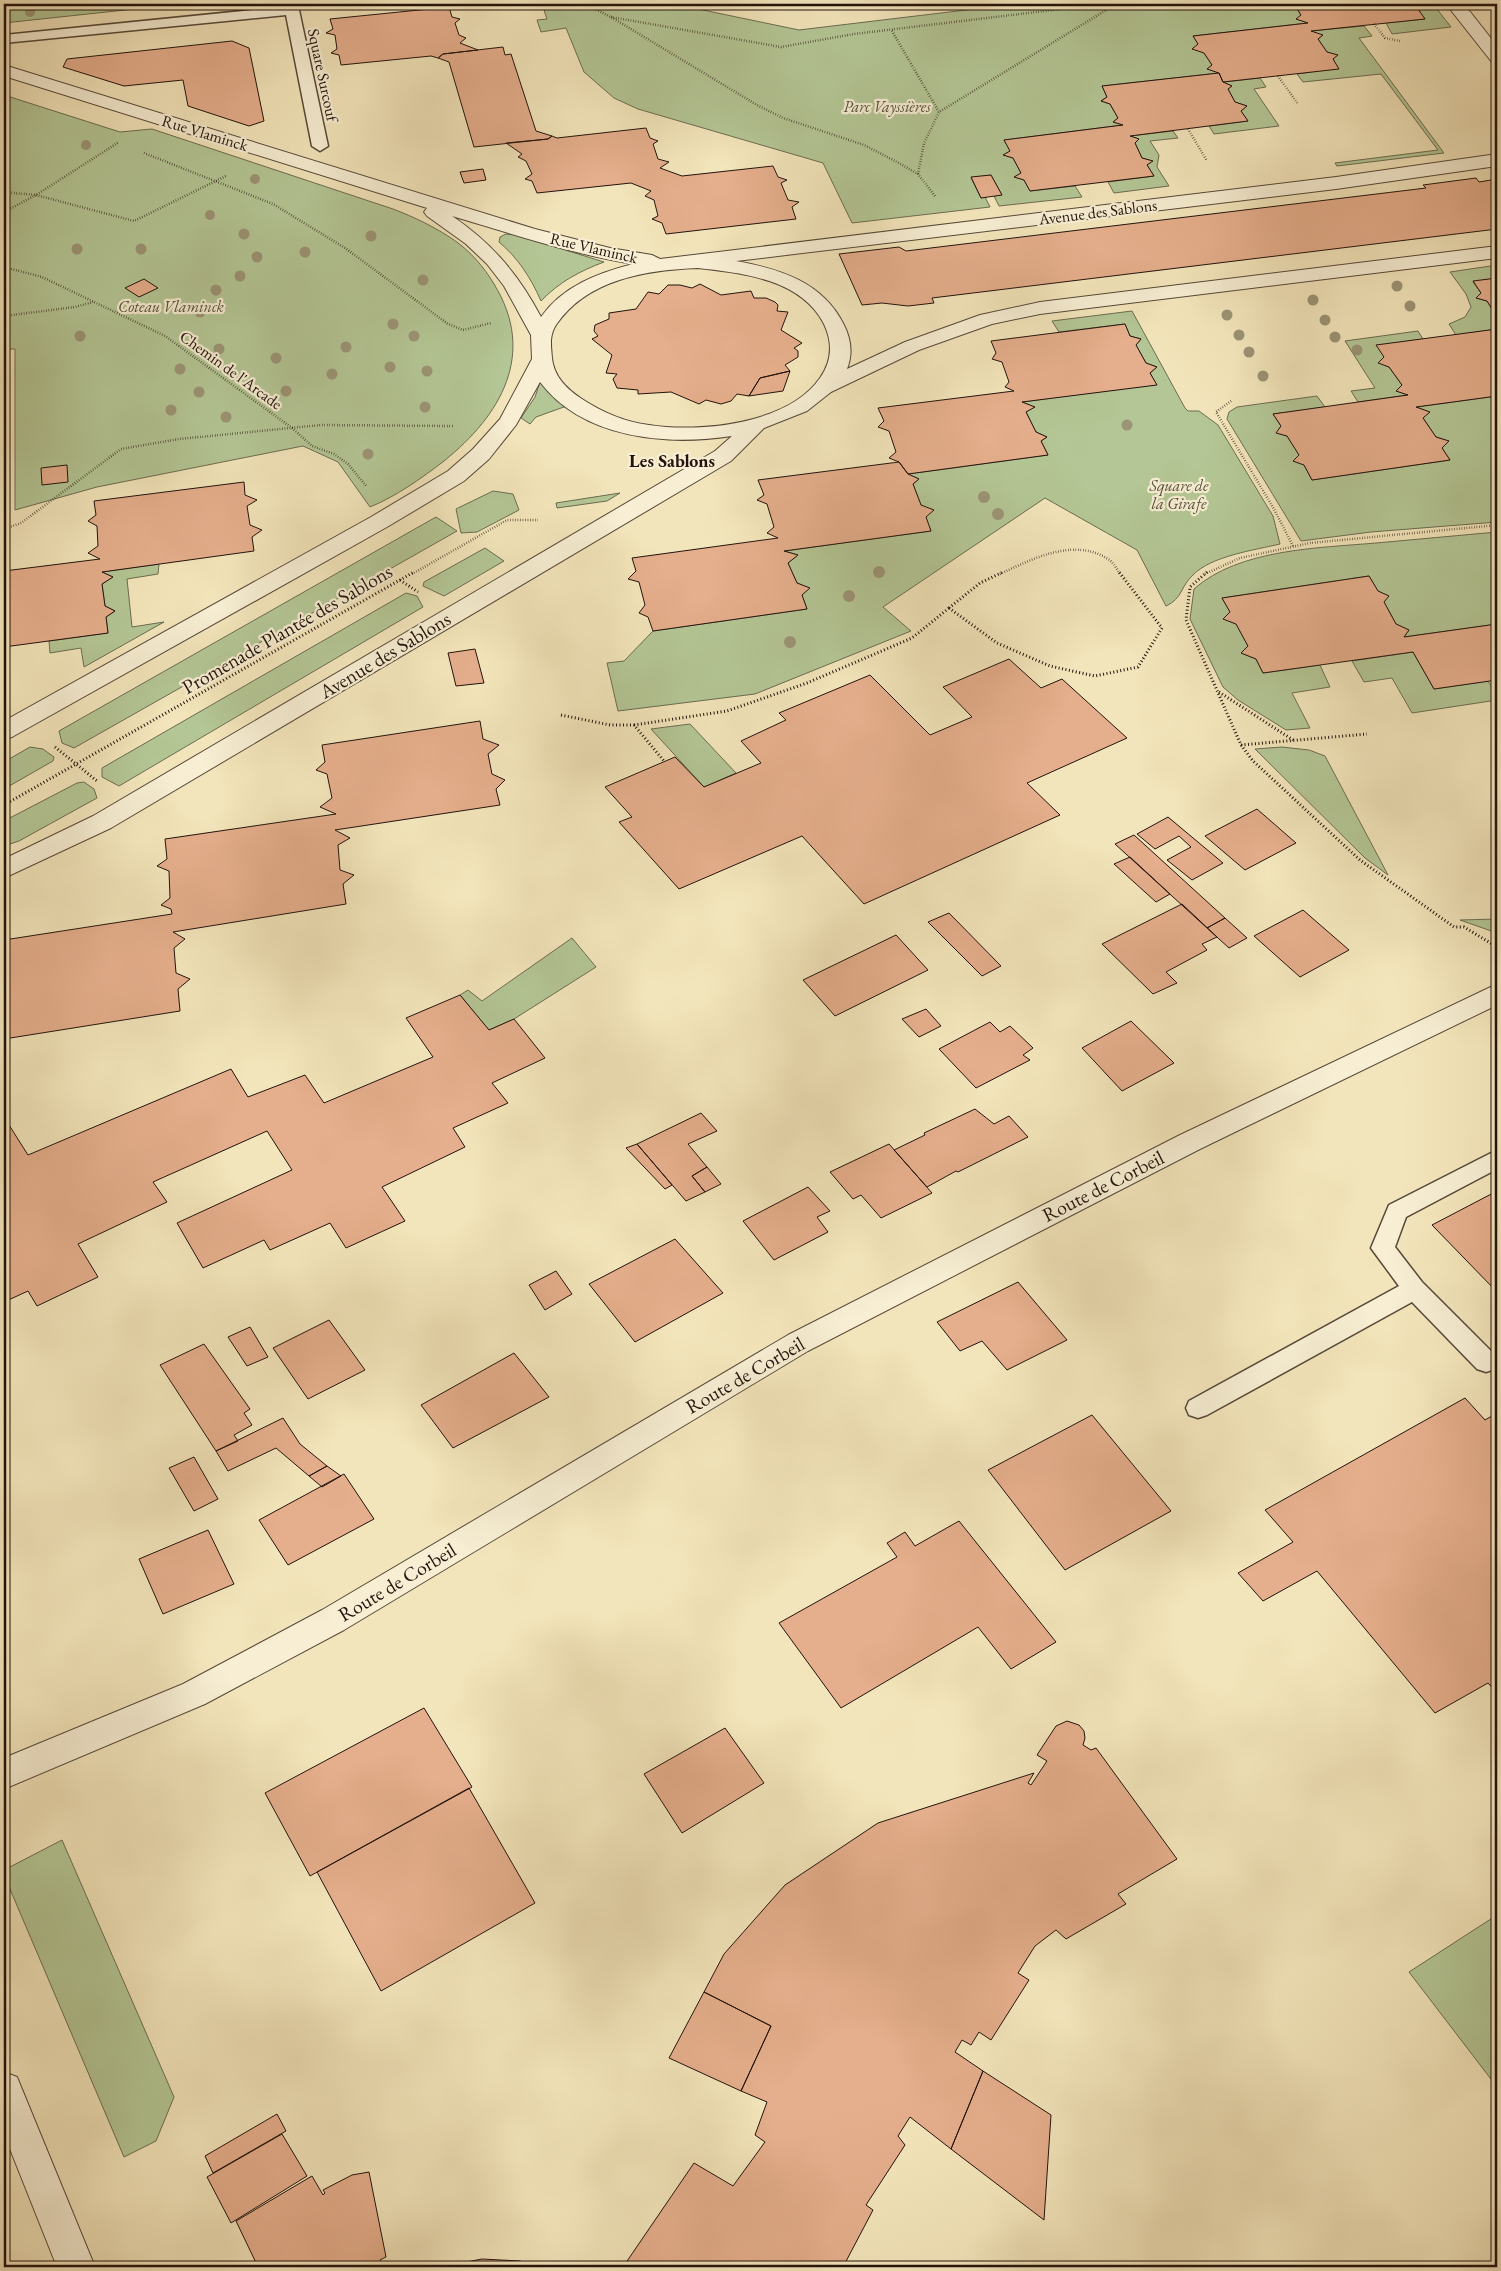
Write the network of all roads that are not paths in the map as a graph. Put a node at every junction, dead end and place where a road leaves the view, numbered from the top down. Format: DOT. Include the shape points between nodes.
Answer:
graph roads {
  1 [pos="1455,4"];
  2 [pos="291,7"];
  3 [pos="4,39"];
  4 [pos="1497,56"];
  5 [pos="4,70"];
  6 [pos="320,146"];
  7 [pos="1497,160"];
  8 [pos="407,196"];
  9 [pos="1497,252"];
  10 [pos="698,262"];
  11 [pos="668,263"];
  12 [pos="541,335"];
  13 [pos="540,362"];
  14 [pos="823,388"];
  15 [pos="756,426"];
  16 [pos="4,731"];
  17 [pos="4,869"];
  18 [pos="1497,994"];
  19 [pos="1497,1159"];
  20 [pos="1414,1289"];
  21 [pos="1486,1362"];
  22 [pos="1198,1408"];
  23 [pos="4,1774"];
  24 [pos="4,2090"];
  25 [pos="76,2267"];
  1 -- 4 [label="street"];
  2 -- 3 [label="lane, Square Surcouf"];
  2 -- 6 [label="lane, Square Surcouf"];
  5 -- 8 [label="street, Rue Vlaminck"];
  7 -- 10 [label="street, Avenue des Sablons"];
  8 -- 11 [label="street, Rue Vlaminck" via="609,254"];
  8 -- 12 [label="street, Rue Vlaminck" via="457,227 495,260 517,290"];
  9 -- 14 [label="street, Avenue des Sablons" via="1040,308 986,319 912,346"];
  10 -- 11 [label="street, Avenue des Sablons"];
  10 -- 14 [label="street, Avenue des Sablons" via="736,266 778,277 810,295 832,318 841,343 837,367"];
  11 -- 12 [label="street, Avenue des Sablons" via="600,280 559,307"];
  12 -- 13 [label="street"];
  13 -- 15 [label="street, Avenue des Sablons" via="553,386 581,410 625,427 681,435 721,433"];
  13 -- 16 [label="street" via="501,432 456,476"];
  14 -- 15 [label="street, Avenue des Sablons" via="794,410"];
  15 -- 17 [label="street, Avenue des Sablons" via="723,456 102,822"];
  18 -- 23 [label="street, Route de Corbeil" via="1190,1142 798,1343 333,1620 194,1694"];
  19 -- 20 [label="lane" via="1397,1211 1383,1248"];
  20 -- 21 [label="lane"];
  20 -- 22 [label="lane"];
  24 -- 25 [label="street"];
}
